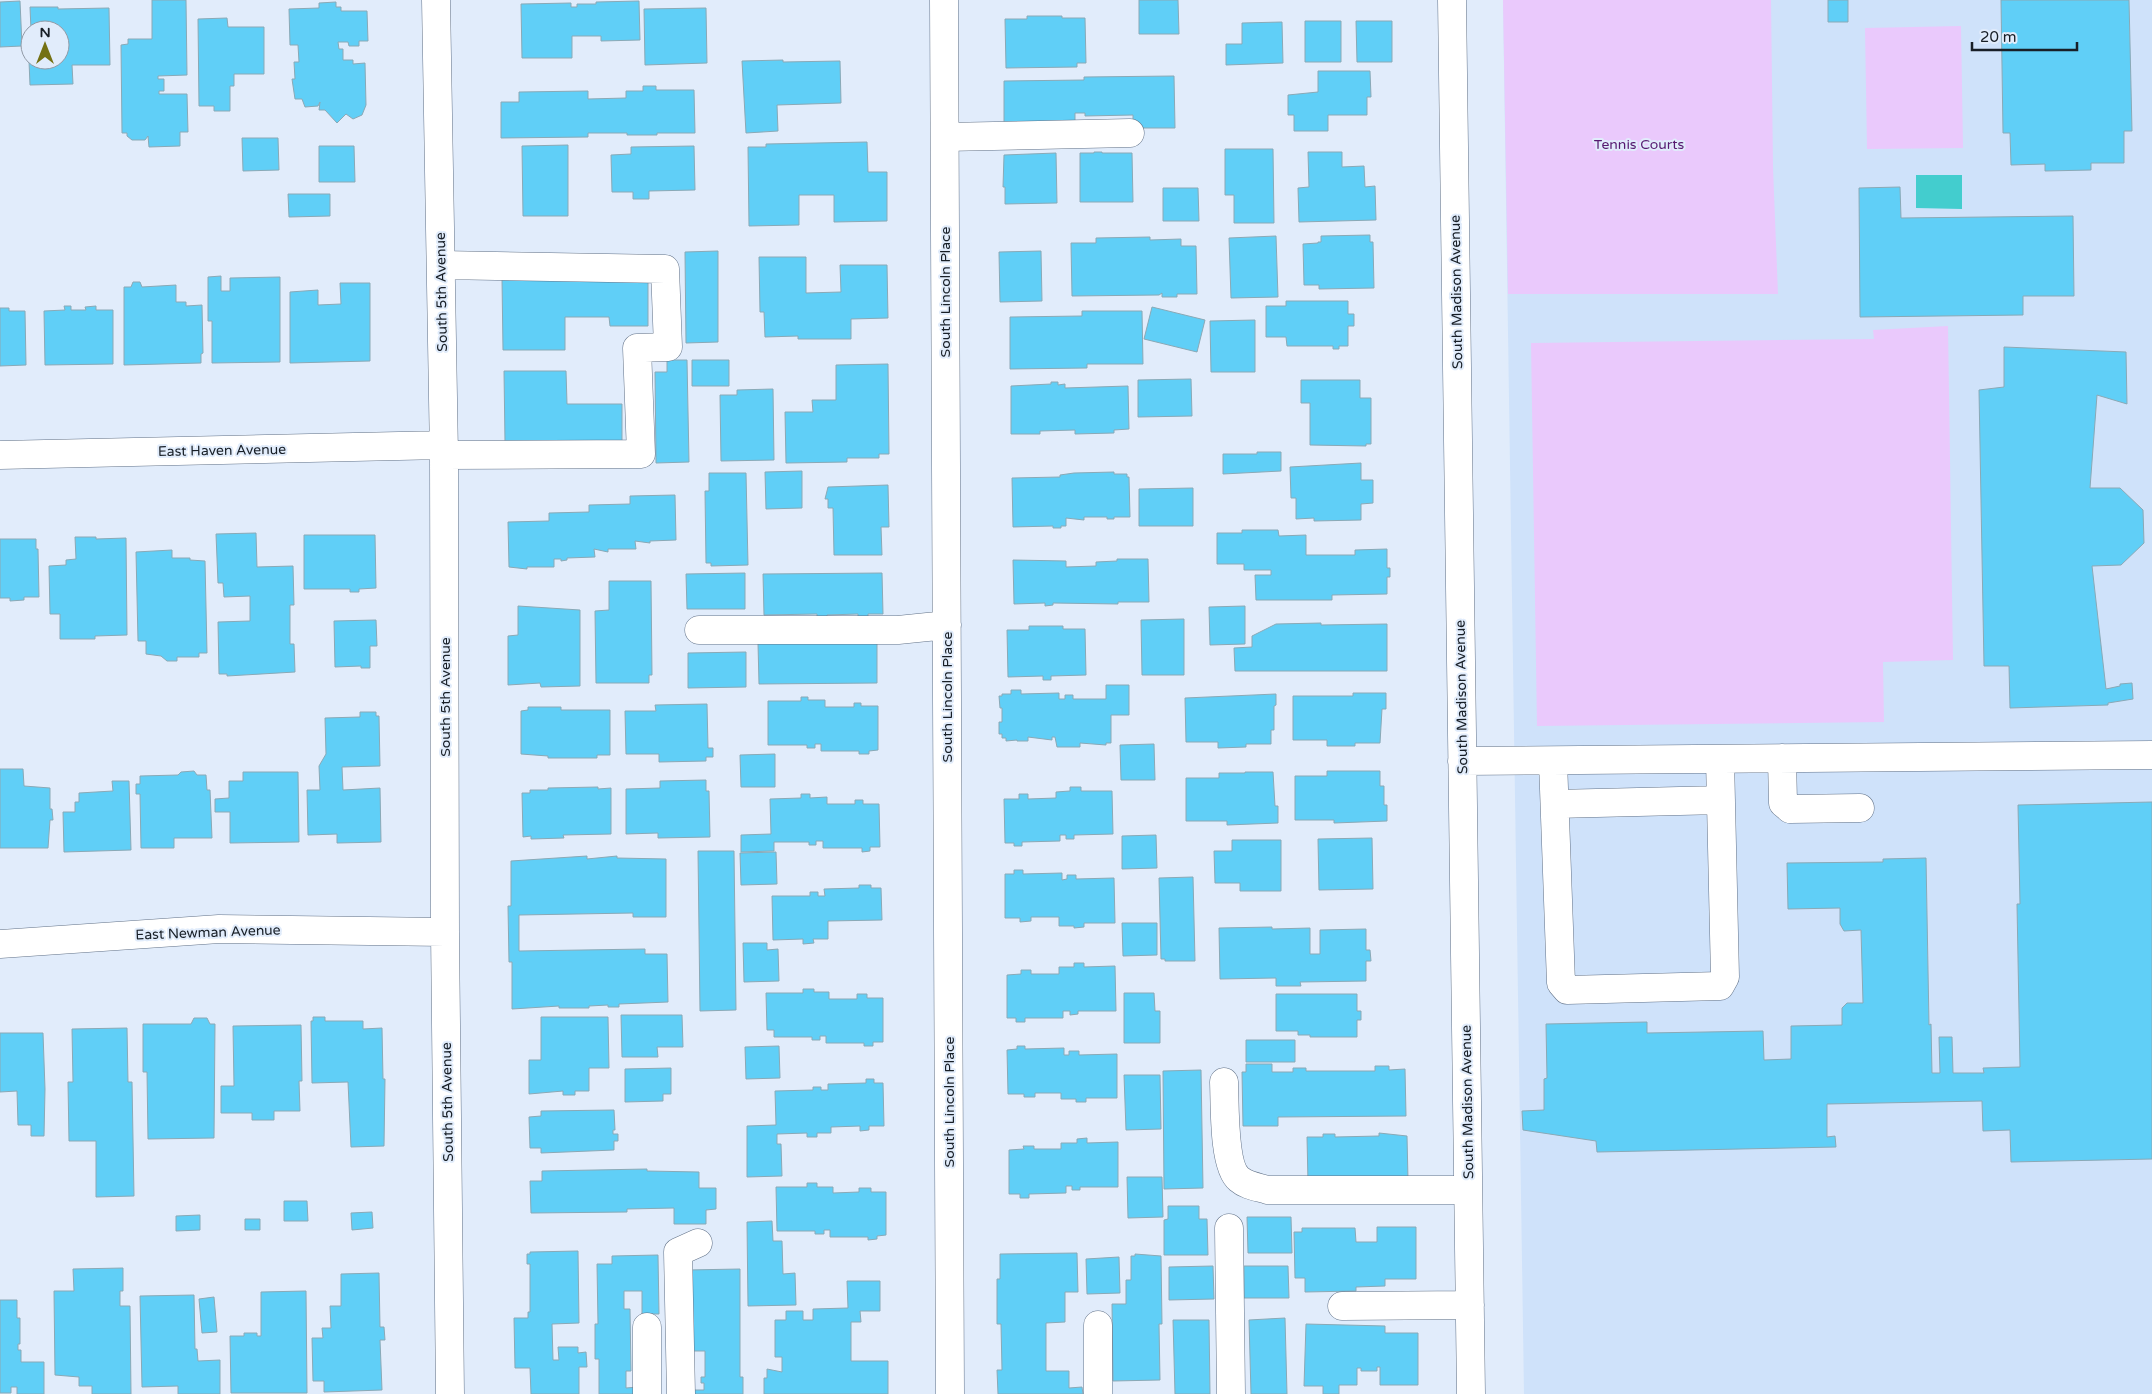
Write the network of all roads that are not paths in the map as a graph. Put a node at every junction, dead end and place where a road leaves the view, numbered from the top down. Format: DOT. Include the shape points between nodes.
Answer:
graph roads {
  1 [pos="436,0"];
  2 [pos="944,0"];
  3 [pos="1452,0"];
  4 [pos="1130,133"];
  5 [pos="945,137"];
  6 [pos="441,265"];
  7 [pos="444,450"];
  8 [pos="0,455"];
  9 [pos="947,625"];
  10 [pos="699,630"];
  11 [pos="2152,755"];
  12 [pos="1782,758"];
  13 [pos="1720,759"];
  14 [pos="1462,761"];
  15 [pos="1553,761"];
  16 [pos="1721,800"];
  17 [pos="1555,804"];
  18 [pos="1860,808"];
  19 [pos="445,932"];
  20 [pos="0,944"];
  21 [pos="1224,1082"];
  22 [pos="1468,1190"];
  23 [pos="1229,1228"];
  24 [pos="698,1243"];
  25 [pos="1470,1305"];
  26 [pos="1342,1306"];
  27 [pos="1098,1325"];
  28 [pos="647,1327"];
  29 [pos="450,1394"];
  30 [pos="647,1394"];
  31 [pos="681,1394"];
  32 [pos="950,1394"];
  33 [pos="1098,1394"];
  34 [pos="1231,1394"];
  35 [pos="1471,1394"];
  1 -- 6 [label="street, South 5th Avenue"];
  2 -- 5 [label="street, South Lincoln Place"];
  3 -- 14 [label="street, South Madison Avenue"];
  4 -- 5 [label="street"];
  5 -- 9 [label="street, South Lincoln Place"];
  6 -- 7 [label="street, South 5th Avenue"];
  6 -- 7 [label="street, East Haven Avenue" via="665,269 668,347 638,348 641,454"];
  7 -- 8 [label="street, East Haven Avenue"];
  7 -- 19 [label="street, South 5th Avenue"];
  9 -- 10 [label="street" via="898,630"];
  9 -- 32 [label="street, South Lincoln Place"];
  11 -- 12 [label="street"];
  12 -- 13 [label="street"];
  12 -- 18 [label="street" via="1783,803 1790,809"];
  13 -- 15 [label="street"];
  13 -- 16 [label="street"];
  14 -- 15 [label="street"];
  14 -- 22 [label="street, South Madison Avenue"];
  15 -- 17 [label="street"];
  16 -- 17 [label="street"];
  16 -- 17 [label="street" via="1725,976 1720,986 1567,990 1561,984"];
  19 -- 20 [label="street, East Newman Avenue" via="219,929"];
  19 -- 29 [label="street, South 5th Avenue"];
  21 -- 22 [label="street" via="1228,1159 1238,1178 1252,1186 1268,1190"];
  22 -- 25 [label="street, South Madison Avenue"];
  23 -- 34 [label="street"];
  24 -- 31 [label="street" via="678,1252"];
  25 -- 26 [label="street"];
  25 -- 35 [label="street, South Madison Avenue"];
  27 -- 33 [label="street"];
  28 -- 30 [label="street"];
}
